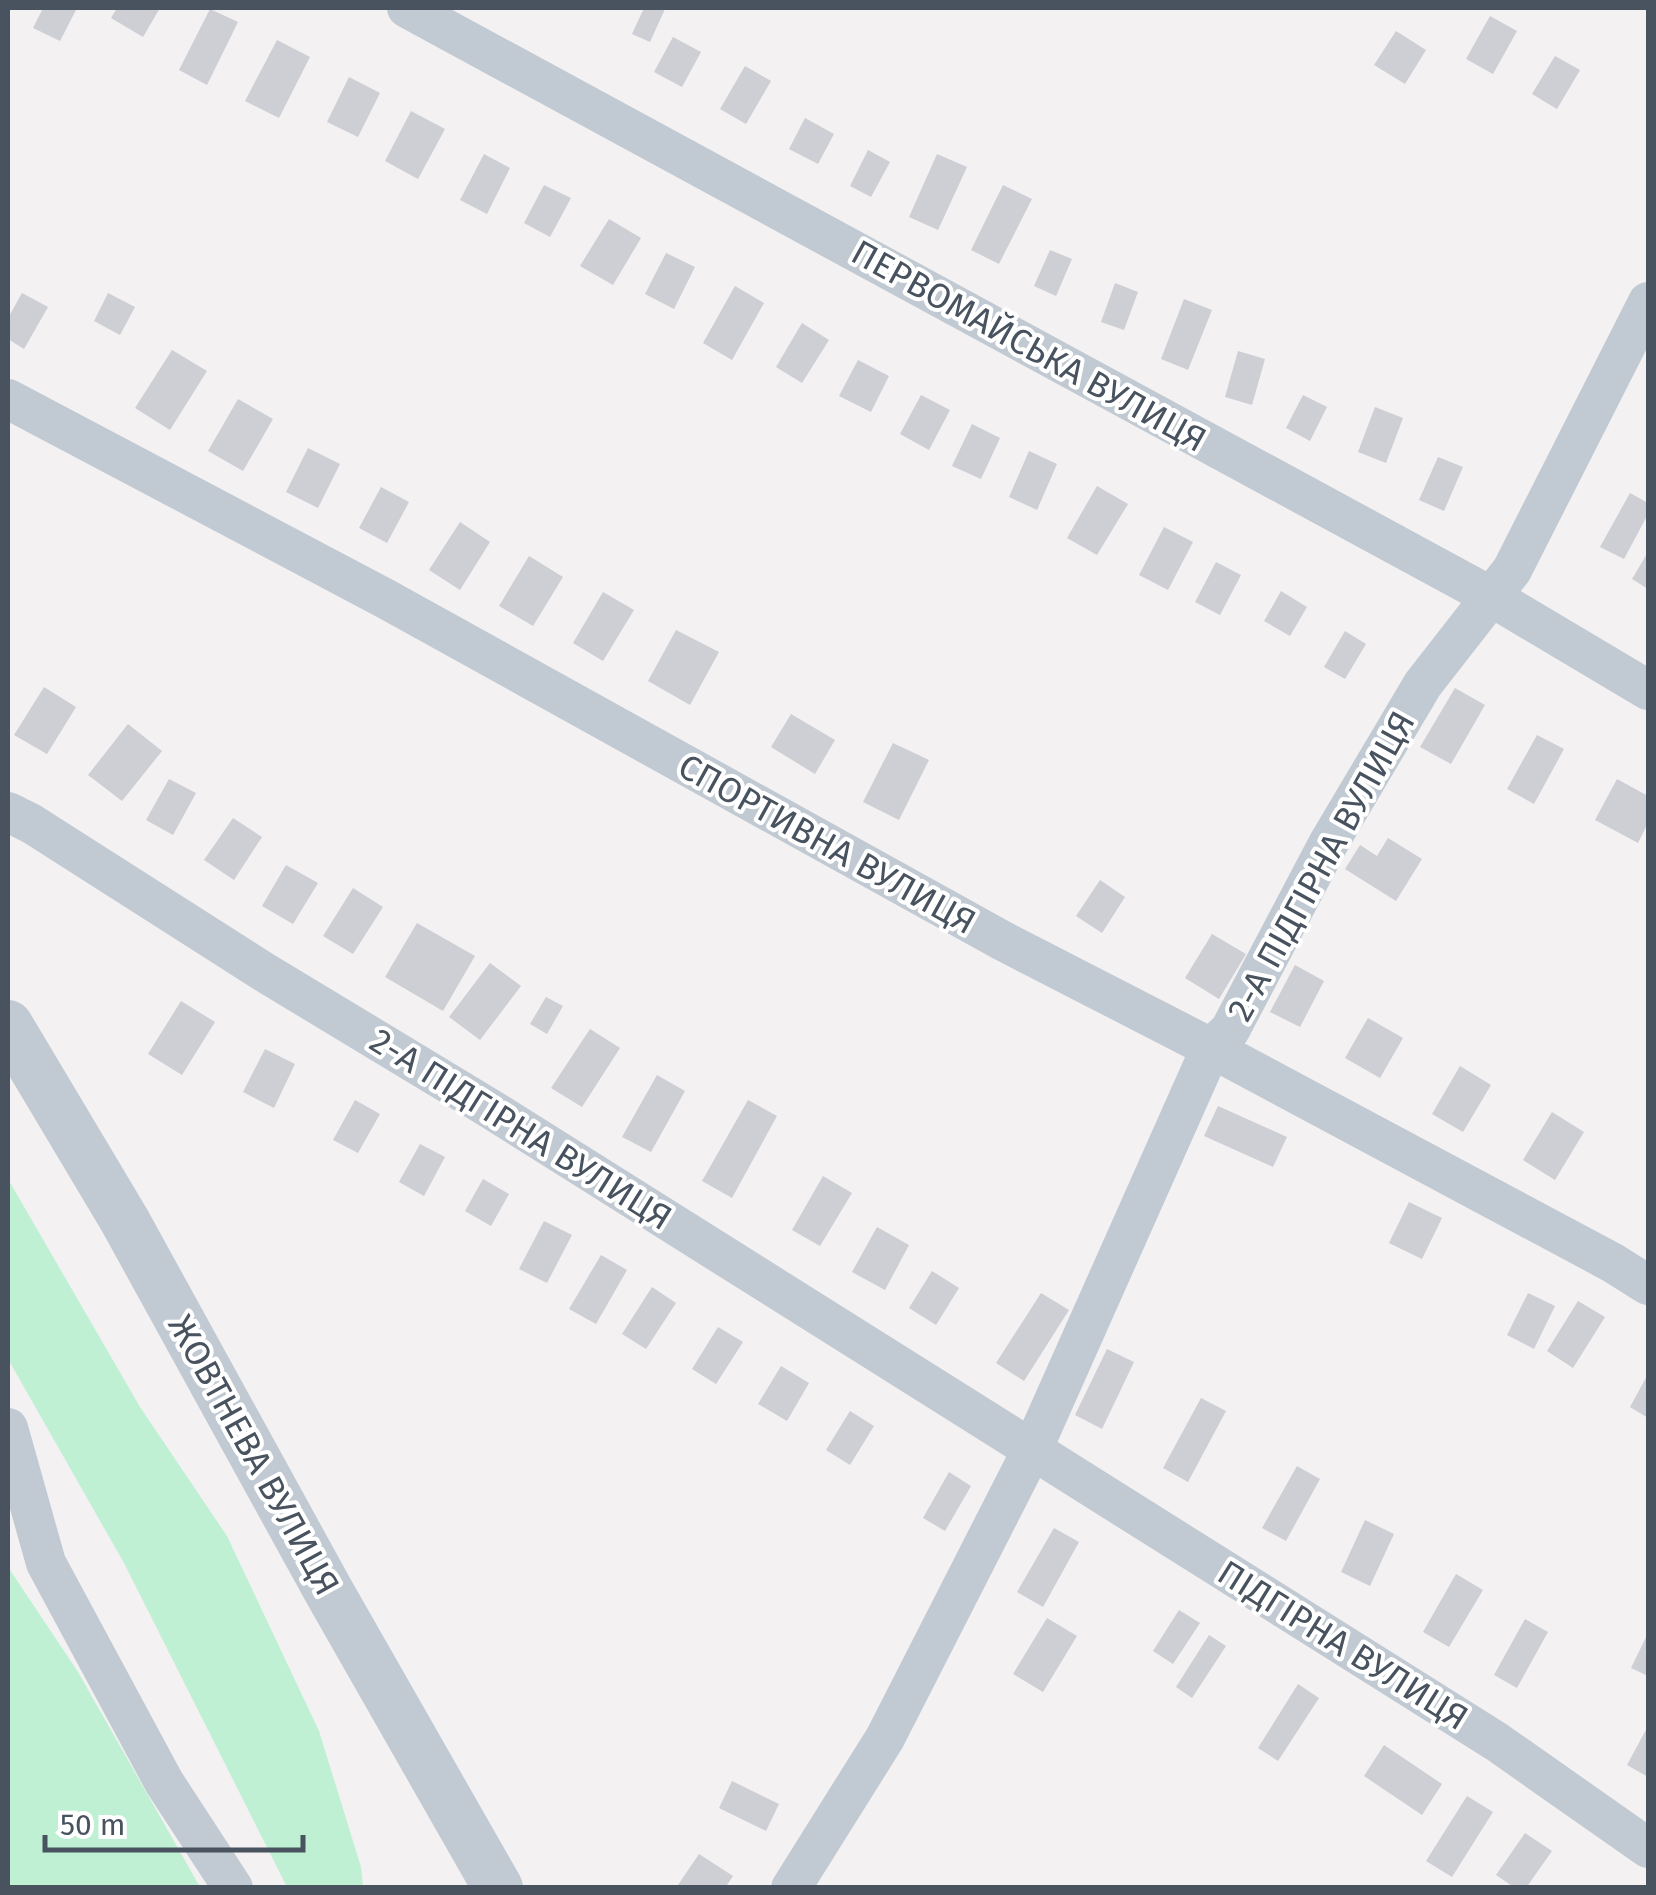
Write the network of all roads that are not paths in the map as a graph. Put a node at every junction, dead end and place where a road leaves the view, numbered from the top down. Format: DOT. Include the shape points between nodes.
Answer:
graph roads {
  1 [pos="407,8"];
  2 [pos="1648,302"];
  3 [pos="8,399"];
  4 [pos="1490,596"];
  5 [pos="1648,690"];
  6 [pos="8,812"];
  7 [pos="8,1025"];
  8 [pos="1210,1048"];
  9 [pos="1648,1285"];
  10 [pos="8,1428"];
  11 [pos="1032,1450"];
  12 [pos="8,1514"];
  13 [pos="46,1563"];
  14 [pos="1648,1848"];
  15 [pos="232,1888"];
  16 [pos="498,1888"];
  17 [pos="791,1888"];
  1 -- 4 [label="street, ПЕРВОМАЙСЬКА ВУЛИЦЯ"];
  2 -- 4 [label="street, 2-А ПІДГІРНА ВУЛИЦЯ" via="1512,570"];
  3 -- 8 [label="street, СПОРТИВНА ВУЛИЦЯ"];
  4 -- 5 [label="street, ПЕРВОМАЙСЬКА ВУЛИЦЯ"];
  4 -- 8 [label="street, 2-А ПІДГІРНА ВУЛИЦЯ" via="1423,684 1328,844 1230,1030"];
  6 -- 11 [label="street, 2-А ПІДГІРНА ВУЛИЦЯ"];
  7 -- 16 [label="street, ЖОВТНЕВА ВУЛИЦЯ"];
  8 -- 9 [label="street, СПОРТИВНА ВУЛИЦЯ"];
  8 -- 11 [label="street, 2-А ПІДГІРНА ВУЛИЦЯ"];
  10 -- 13 [label="street"];
  11 -- 14 [label="street, ПІДГІРНА ВУЛИЦЯ" via="1497,1742"];
  11 -- 17 [label="street, 2-А ПІДГІРНА ВУЛИЦЯ" via="885,1738"];
  12 -- 13 [label="street"];
  13 -- 15 [label="street" via="164,1782"];
}
